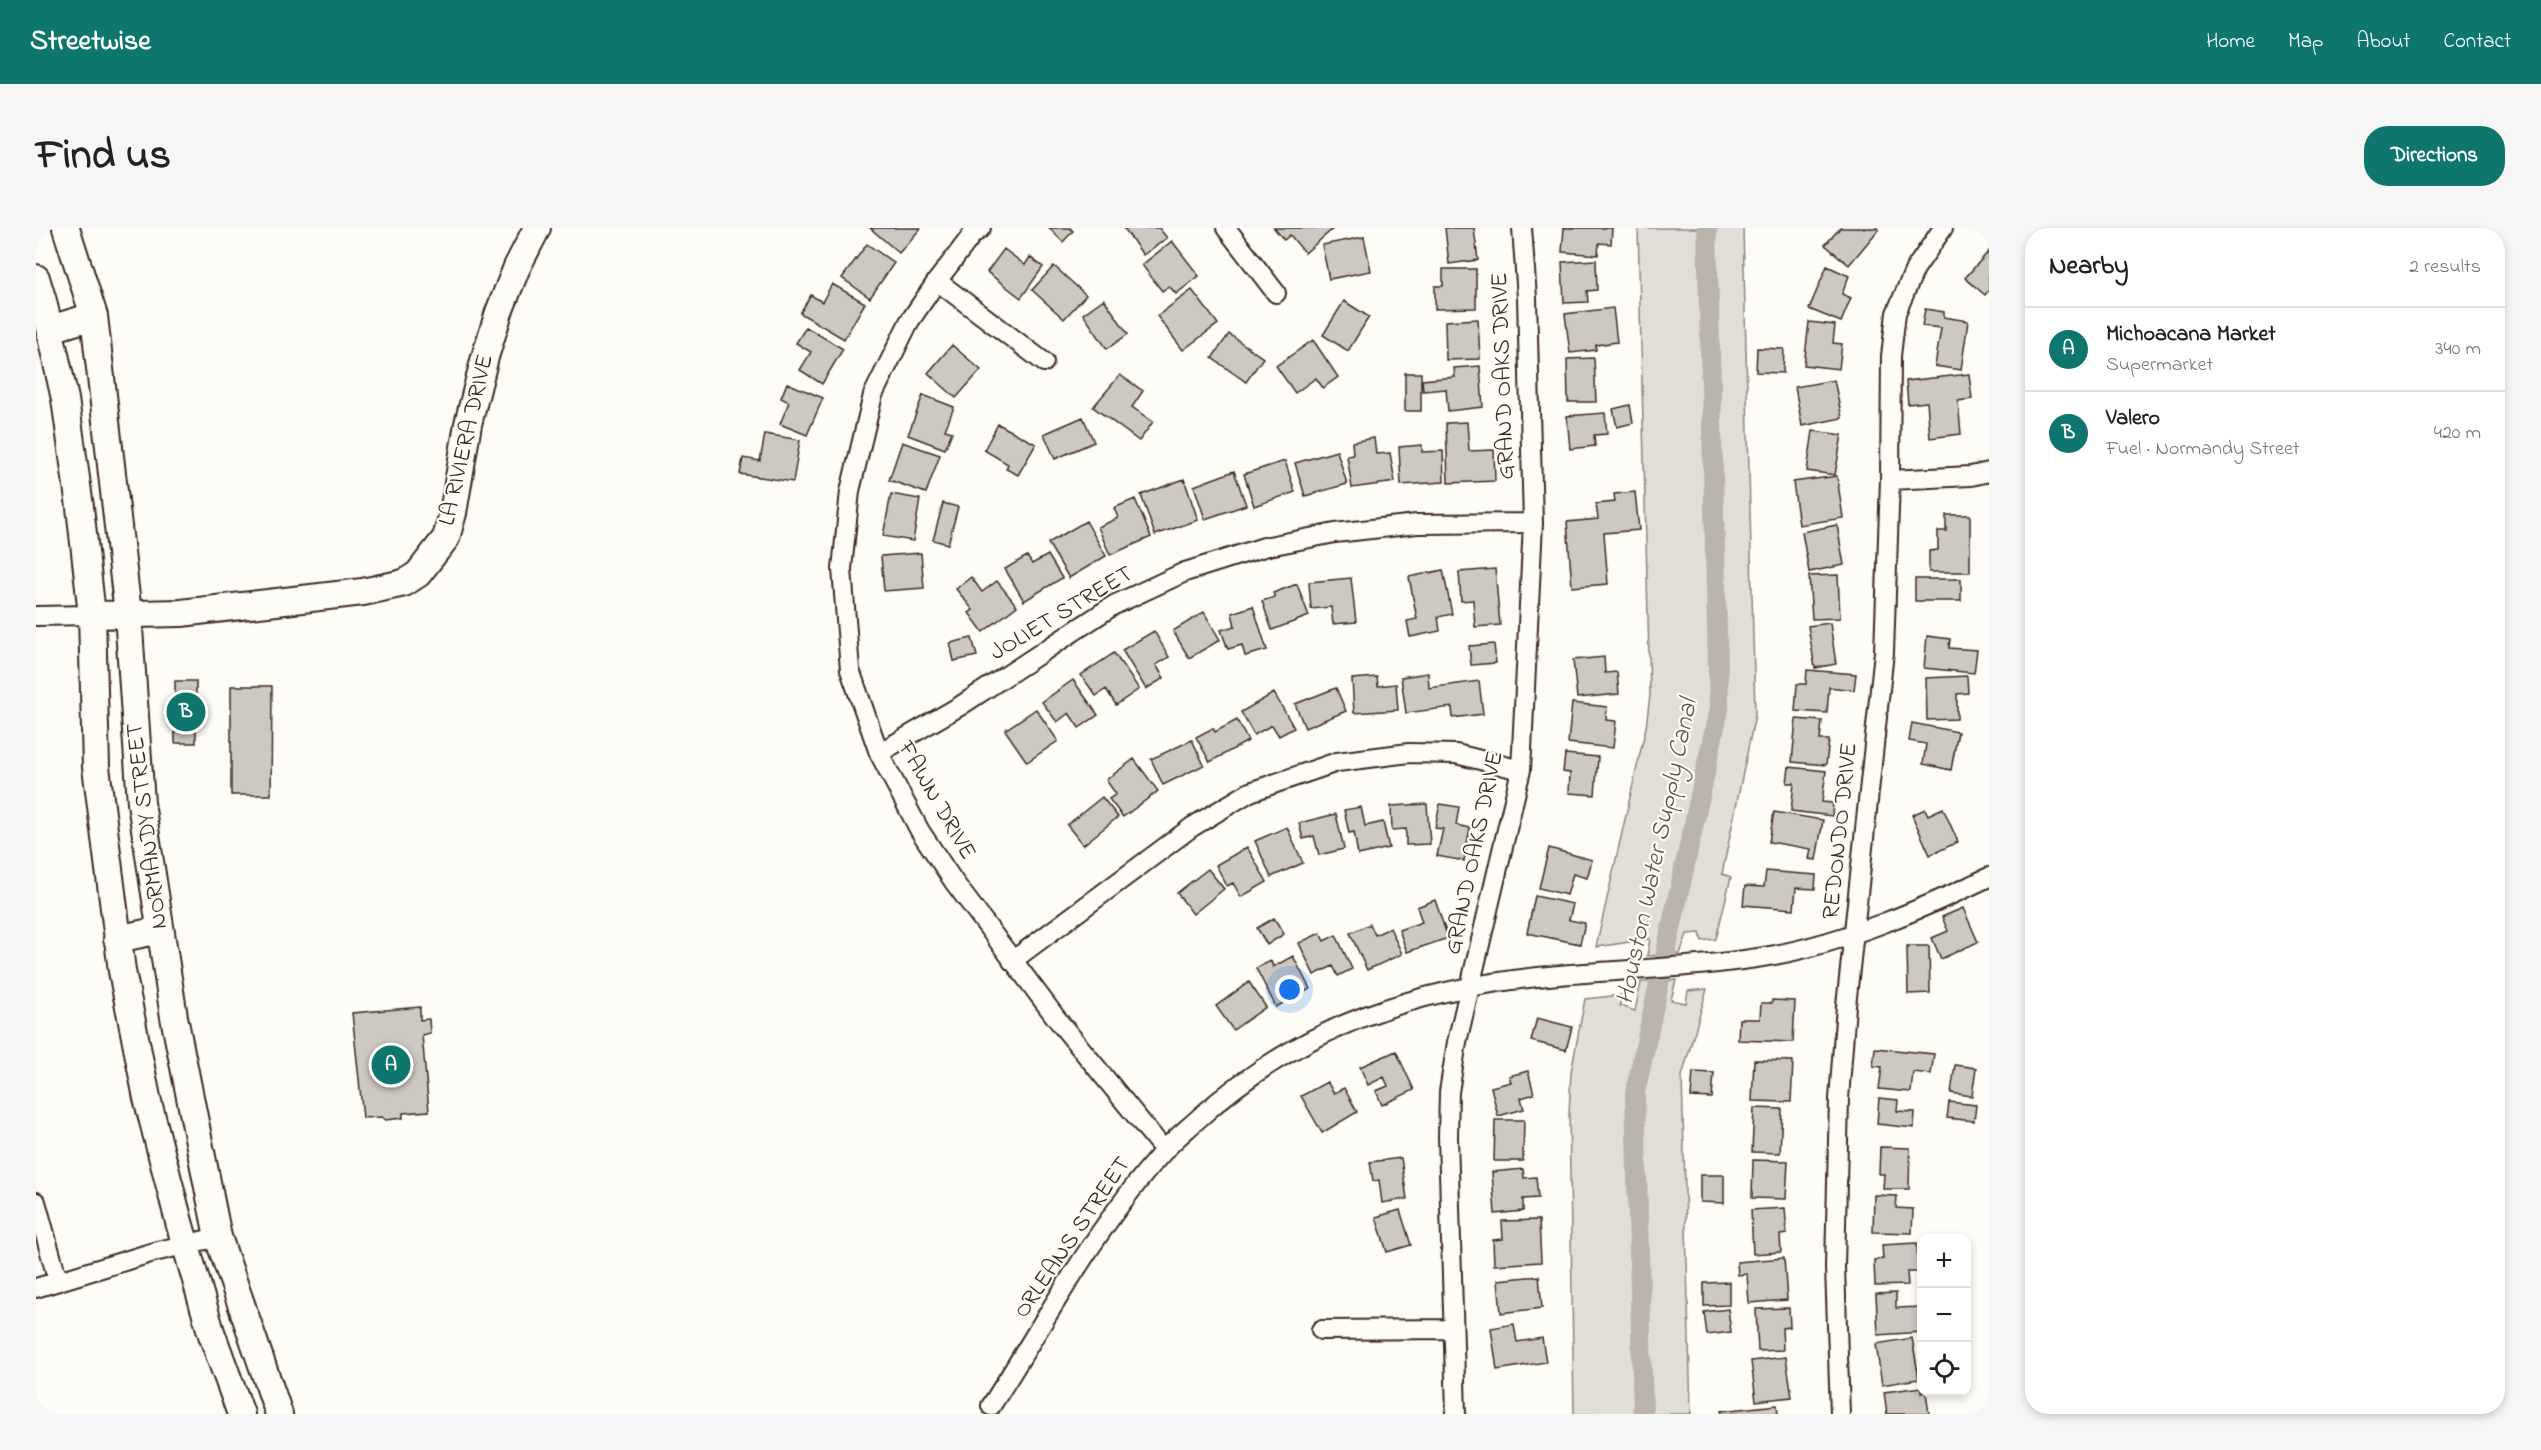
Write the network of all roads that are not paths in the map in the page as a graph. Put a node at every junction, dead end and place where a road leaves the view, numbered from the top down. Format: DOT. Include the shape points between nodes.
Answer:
graph roads {
  1 [pos="66,228"];
  2 [pos="537,228"];
  3 [pos="981,228"];
  4 [pos="1226,228"];
  5 [pos="1522,228"];
  6 [pos="1943,228"];
  7 [pos="36,279"];
  8 [pos="937,281"];
  9 [pos="1276,293"];
  10 [pos="94,316"];
  11 [pos="50,329"];
  12 [pos="1044,362"];
  13 [pos="1989,472"];
  14 [pos="1890,480"];
  15 [pos="1533,523"];
  16 [pos="128,614"];
  17 [pos="92,615"];
  18 [pos="36,616"];
  19 [pos="879,753"];
  20 [pos="1521,770"];
  21 [pos="1989,877"];
  22 [pos="160,930"];
  23 [pos="1854,933"];
  24 [pos="117,939"];
  25 [pos="1012,961"];
  26 [pos="1471,986"];
  27 [pos="1164,1150"];
  28 [pos="36,1202"];
  29 [pos="218,1237"];
  30 [pos="187,1244"];
  31 [pos="58,1281"];
  32 [pos="36,1288"];
  33 [pos="1452,1329"];
  34 [pos="1321,1330"];
  35 [pos="991,1406"];
  36 [pos="241,1414"];
  37 [pos="279,1414"];
  38 [pos="1456,1414"];
  39 [pos="1840,1414"];
  1 -- 10 [label="main road, NORMANDY STREET"];
  2 -- 16 [label="main road, LA RIVIERA DRIVE" via="517,267 485,357 446,538 418,574 404,583 363,592 181,613"];
  3 -- 8 [label="street, FAWN DRIVE"];
  4 -- 9 [label="street"];
  5 -- 15 [label="street, GRAND OAKS DRIVE"];
  6 -- 14 [label="street, REDONDO DRIVE" via="1922,258 1896,313 1891,356"];
  7 -- 11 [label="main road, NORMANDY STREET"];
  8 -- 12 [label="street"];
  8 -- 19 [label="street, FAWN DRIVE" via="909,322 873,395 850,490 842,569 850,670"];
  10 -- 11 [label="main road"];
  10 -- 16 [label="main road, NORMANDY STREET"];
  11 -- 17 [label="main road, NORMANDY STREET" via="65,399"];
  13 -- 14 [label="street"];
  14 -- 23 [label="street, REDONDO DRIVE" via="1884,652"];
  15 -- 19 [label="street, JOLIET STREET" via="1418,524 1335,533 1264,547 1185,572 1114,605 960,706"];
  15 -- 20 [label="street, GRAND OAKS DRIVE"];
  16 -- 17 [label="main road, LA RIVIERA DRIVE"];
  16 -- 22 [label="main road, NORMANDY STREET" via="141,803"];
  17 -- 18 [label="street"];
  17 -- 24 [label="main road, NORMANDY STREET" via="96,767"];
  19 -- 25 [label="street, FAWN DRIVE" via="920,831"];
  20 -- 25 [label="street" via="1456,754 1409,753 1337,762 1250,792 1192,827"];
  20 -- 26 [label="street, GRAND OAKS DRIVE"];
  21 -- 23 [label="street, ORLEANS STREET"];
  22 -- 24 [label="main road"];
  22 -- 29 [label="main road, NORMANDY STREET"];
  23 -- 26 [label="street, ORLEANS STREET" via="1778,954 1683,968 1556,975"];
  23 -- 39 [label="street, REDONDO DRIVE" via="1836,1179"];
  24 -- 30 [label="main road, NORMANDY STREET" via="147,1098"];
  25 -- 27 [label="street, FAWN DRIVE"];
  26 -- 27 [label="street, ORLEANS STREET" via="1403,1002 1333,1028 1280,1056 1226,1094"];
  26 -- 33 [label="street, GRAND OAKS DRIVE" via="1449,1092"];
  27 -- 35 [label="street, ORLEANS STREET" via="1110,1219"];
  28 -- 31 [label="street"];
  29 -- 30 [label="street"];
  29 -- 37 [label="main road, NORMANDY STREET"];
  30 -- 31 [label="street"];
  30 -- 36 [label="main road, NORMANDY STREET" via="211,1332"];
  31 -- 32 [label="street"];
  33 -- 34 [label="street"];
  33 -- 38 [label="street, GRAND OAKS DRIVE"];
}
